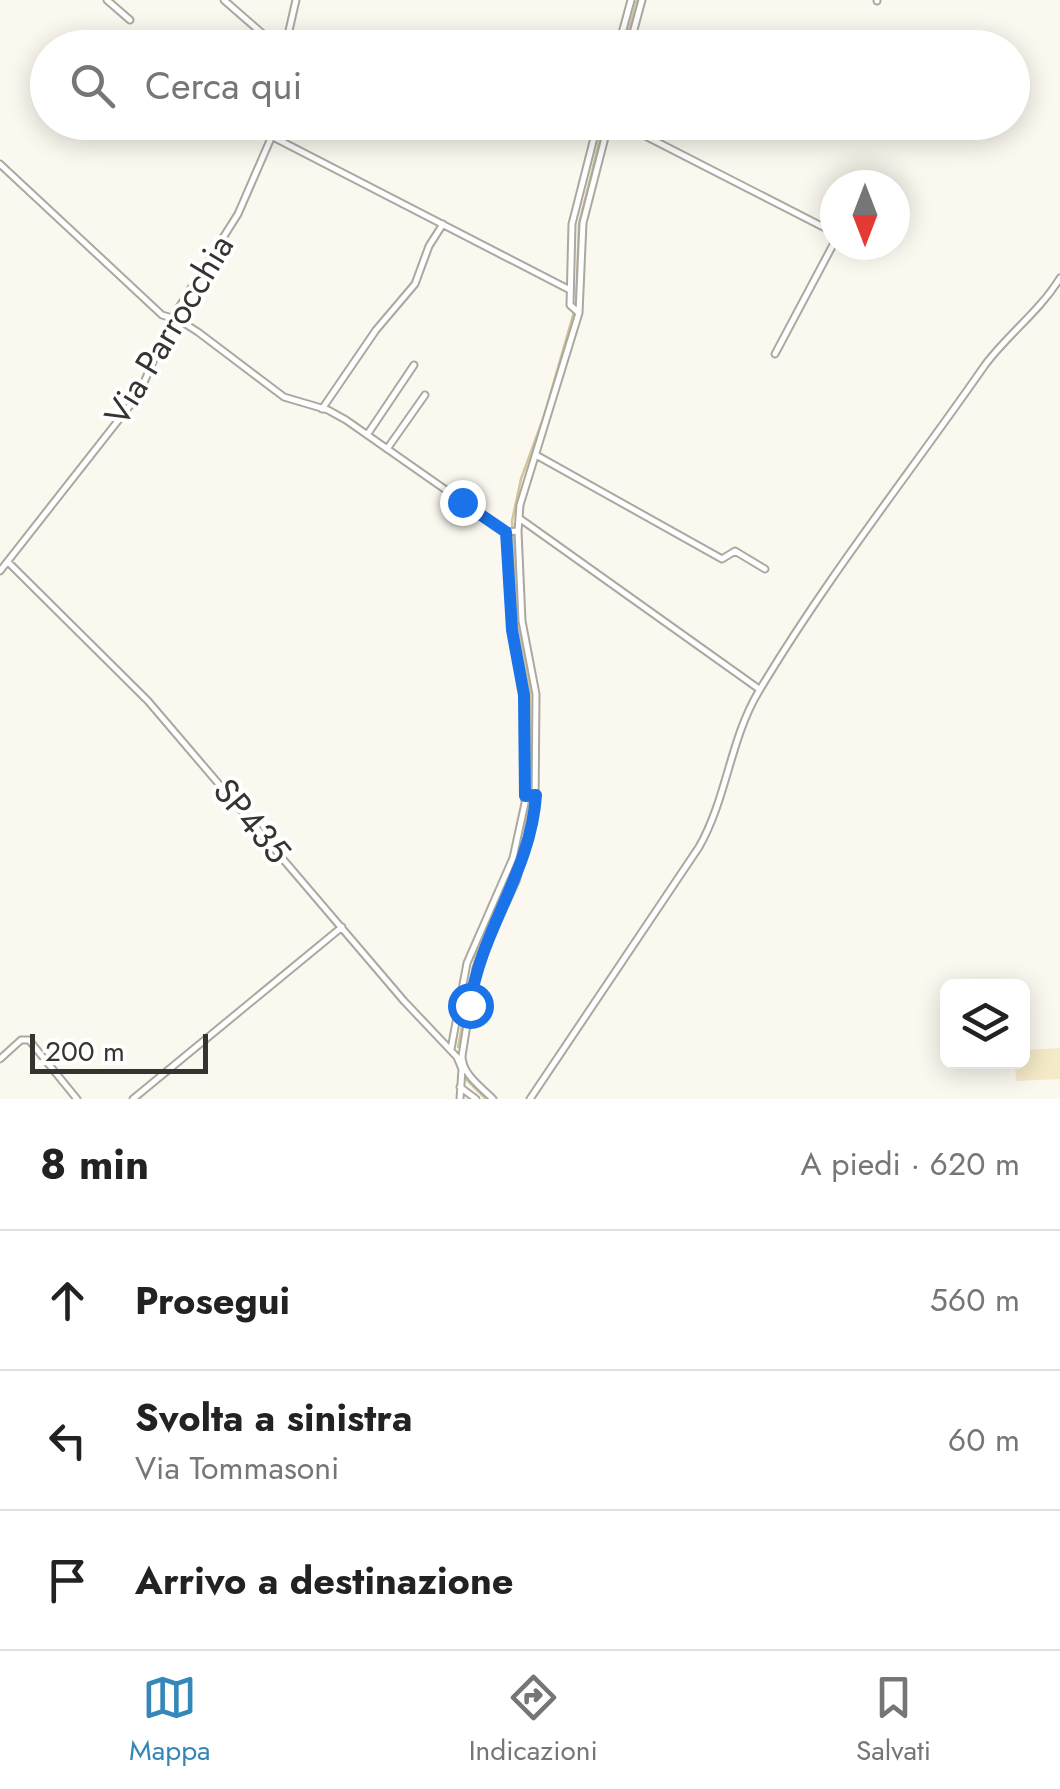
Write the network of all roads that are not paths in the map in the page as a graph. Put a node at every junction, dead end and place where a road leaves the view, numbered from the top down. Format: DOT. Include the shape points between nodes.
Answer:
graph roads {
  1 [pos="107,0"];
  2 [pos="224,0"];
  3 [pos="296,0"];
  4 [pos="631,0"];
  5 [pos="642,0"];
  6 [pos="130,20"];
  7 [pos="260,30"];
  8 [pos="287,30"];
  9 [pos="623,30"];
  10 [pos="634,30"];
  11 [pos="272,140"];
  12 [pos="279,140"];
  13 [pos="593,140"];
  14 [pos="605,140"];
  15 [pos="653,140"];
  16 [pos="0,164"];
  17 [pos="443,224"];
  18 [pos="820,225"];
  19 [pos="826,260"];
  20 [pos="1060,278"];
  21 [pos="570,290"];
  22 [pos="576,310"];
  23 [pos="171,320"];
  24 [pos="776,354"];
  25 [pos="414,365"];
  26 [pos="425,395"];
  27 [pos="322,408"];
  28 [pos="367,435"];
  29 [pos="386,449"];
  30 [pos="536,455"];
  31 [pos="519,518"];
  32 [pos="512,531"];
  33 [pos="8,562"];
  34 [pos="764,569"];
  35 [pos="0,571"];
  36 [pos="760,689"];
  37 [pos="530,795"];
  38 [pos="342,927"];
  39 [pos="450,1051"];
  40 [pos="0,1059"];
  41 [pos="462,1064"];
  42 [pos="460,1087"];
  43 [pos="77,1099"];
  44 [pos="132,1099"];
  45 [pos="460,1099"];
  46 [pos="476,1099"];
  47 [pos="493,1099"];
  48 [pos="530,1099"];
  1 -- 6 [label="street"];
  2 -- 7 [label="street"];
  3 -- 8 [label="street"];
  4 -- 9 [label="street"];
  5 -- 10 [label="street"];
  11 -- 23 [label="street, Via Parrocchia" via="230,228"];
  12 -- 17 [label="street"];
  13 -- 21 [label="street" via="572,224"];
  14 -- 22 [label="street" via="584,224"];
  15 -- 18 [label="street"];
  16 -- 23 [label="street"];
  17 -- 21 [label="street"];
  17 -- 27 [label="street" via="415,284"];
  19 -- 24 [label="street"];
  20 -- 36 [label="street" via="1039,310 993,354"];
  21 -- 22 [label="street"];
  22 -- 30 [label="street"];
  23 -- 27 [label="street" via="198,332 272,390"];
  23 -- 33 [label="street, Via Parrocchia" via="139,394"];
  25 -- 28 [label="street"];
  26 -- 29 [label="street"];
  27 -- 28 [label="street"];
  28 -- 29 [label="street"];
  29 -- 32 [label="street"];
  30 -- 31 [label="street"];
  30 -- 34 [label="street" via="722,560 735,551"];
  31 -- 32 [label="street"];
  31 -- 36 [label="street"];
  32 -- 37 [label="street" via="512,630"];
  32 -- 37 [label="street" via="536,694"];
  33 -- 35 [label="street, Via Parrocchia"];
  33 -- 38 [label="street, SP435" via="148,701"];
  36 -- 48 [label="street" via="715,819"];
  37 -- 39 [label="street" via="514,858 467,963"];
  37 -- 41 [label="street" via="526,856 474,974"];
  38 -- 39 [label="street, SP435"];
  38 -- 44 [label="street"];
  39 -- 41 [label="street, SP435"];
  40 -- 43 [label="street" via="29,1040"];
  41 -- 42 [label="street"];
  41 -- 47 [label="street, SP435"];
  42 -- 45 [label="street"];
  42 -- 46 [label="street"];
}
